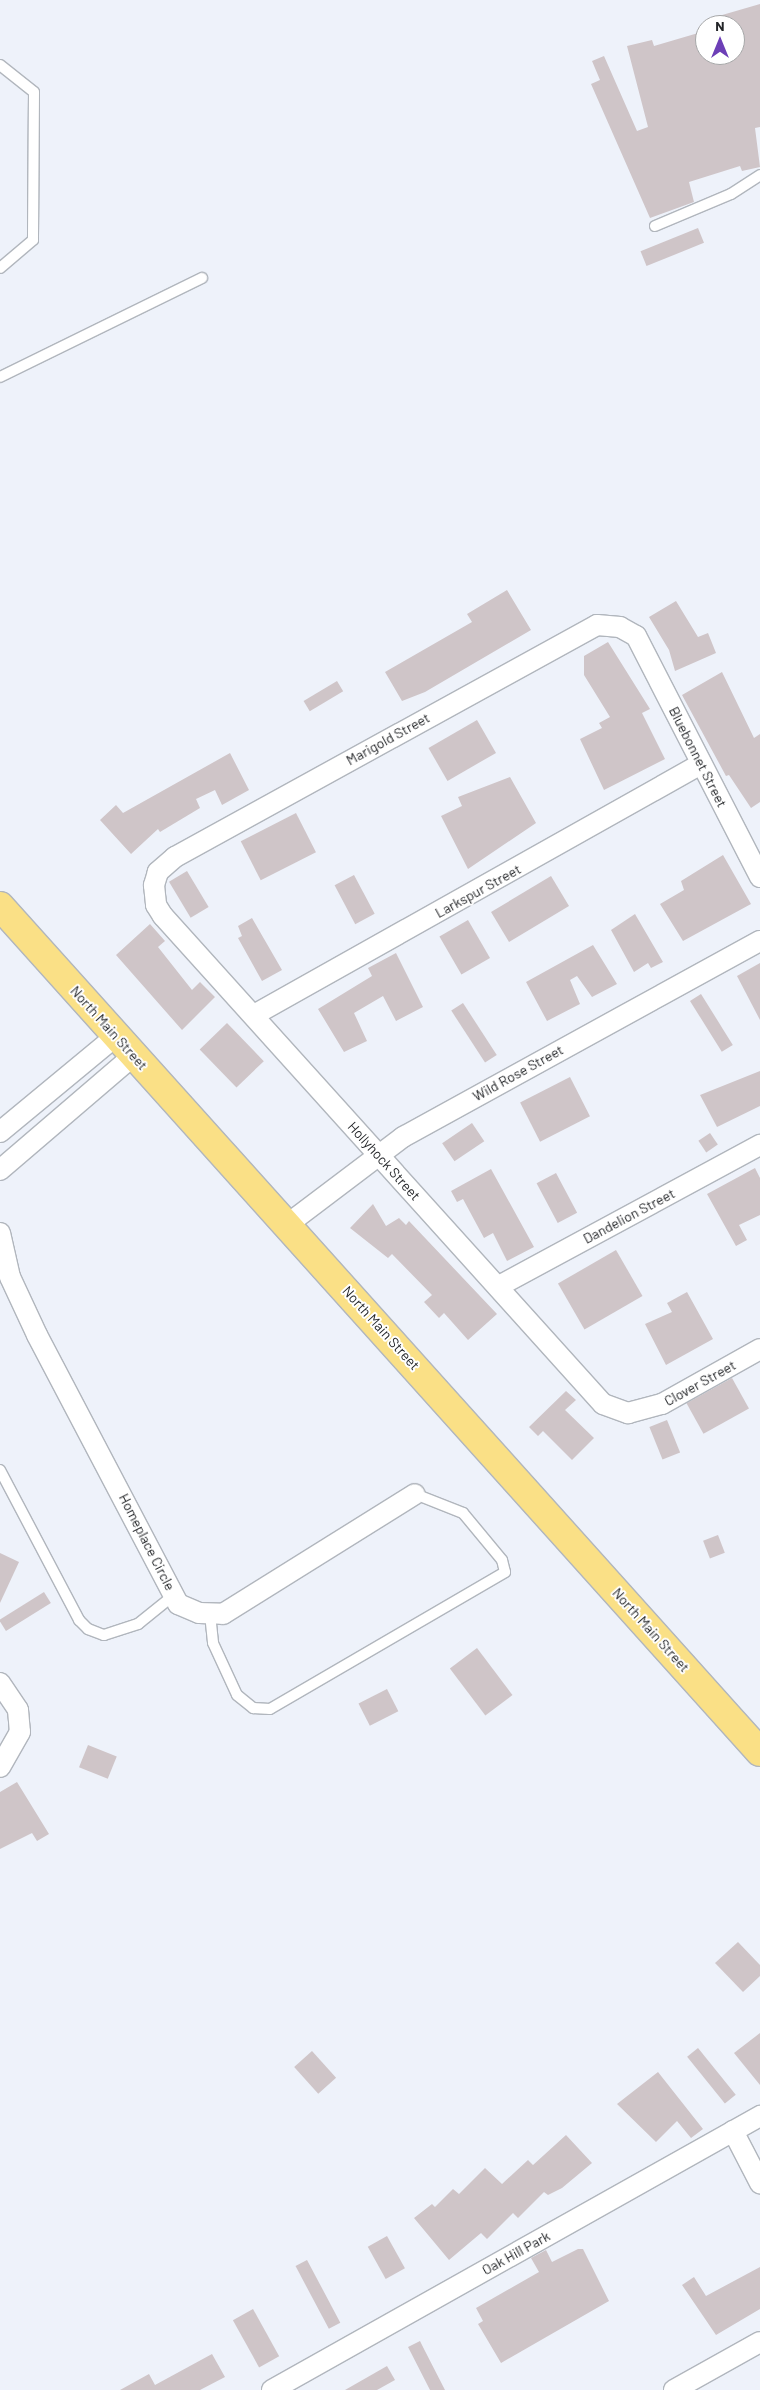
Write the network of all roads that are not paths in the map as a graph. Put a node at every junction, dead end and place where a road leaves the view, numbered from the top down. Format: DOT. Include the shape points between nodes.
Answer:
graph roads {
  1 [pos="0,65"];
  2 [pos="760,175"];
  3 [pos="655,226"];
  4 [pos="0,268"];
  5 [pos="202,278"];
  6 [pos="0,377"];
  7 [pos="636,636"];
  8 [pos="702,764"];
  9 [pos="760,877"];
  10 [pos="154,885"];
  11 [pos="0,906"];
  12 [pos="760,941"];
  13 [pos="254,1015"];
  14 [pos="124,1046"];
  15 [pos="44,1097"];
  16 [pos="61,1118"];
  17 [pos="0,1132"];
  18 [pos="760,1145"];
  19 [pos="378,1156"];
  20 [pos="0,1170"];
  21 [pos="288,1224"];
  22 [pos="0,1233"];
  23 [pos="499,1286"];
  24 [pos="760,1349"];
  25 [pos="637,1412"];
  26 [pos="0,1470"];
  27 [pos="415,1494"];
  28 [pos="174,1595"];
  29 [pos="210,1614"];
  30 [pos="0,1683"];
  31 [pos="760,1752"];
  32 [pos="0,1767"];
  33 [pos="760,2116"];
  34 [pos="733,2131"];
  35 [pos="760,2183"];
  36 [pos="760,2342"];
  37 [pos="302,2383"];
  38 [pos="272,2390"];
  39 [pos="674,2390"];
  1 -- 4 [label="lane" via="34,92 33,240"];
  2 -- 3 [label="lane" via="730,194"];
  5 -- 6 [label="lane"];
  7 -- 8 [label="street, Bluebonnet Street"];
  7 -- 10 [label="street, Marigold Street" via="620,627 597,625 574,636 175,857 158,872"];
  8 -- 9 [label="street, Bluebonnet Street"];
  8 -- 13 [label="street, Larkspur Street"];
  10 -- 13 [label="street, Hollyhock Street" via="156,905 164,916"];
  11 -- 14 [label="main road, North Main Street"];
  12 -- 19 [label="street, Wild Rose Street" via="403,1137"];
  13 -- 19 [label="street, Hollyhock Street"];
  14 -- 15 [label="street"];
  14 -- 16 [label="street"];
  14 -- 21 [label="main road, North Main Street"];
  15 -- 16 [label="street"];
  15 -- 17 [label="street"];
  16 -- 20 [label="street"];
  18 -- 23 [label="street, Dandelion Street"];
  19 -- 21 [label="street, Wild Rose Street"];
  19 -- 23 [label="street, Hollyhock Street"];
  21 -- 31 [label="main road, North Main Street"];
  22 -- 28 [label="street, Homeplace Circle" via="10,1277 33,1327"];
  23 -- 25 [label="street, Hollyhock Street" via="603,1404"];
  24 -- 25 [label="street, Clover Street" via="662,1404"];
  26 -- 28 [label="lane" via="79,1620 88,1629 104,1635 138,1624"];
  27 -- 29 [label="street, Homeplace Circle" via="250,1601 223,1614"];
  27 -- 29 [label="lane" via="463,1513 502,1560 505,1572 270,1709 253,1708 237,1695 214,1643"];
  28 -- 29 [label="street, Homeplace Circle" via="178,1604"];
  30 -- 32 [label="street" via="18,1710 20,1732"];
  33 -- 34 [label="street, Oak Hill Park"];
  34 -- 35 [label="street"];
  34 -- 37 [label="street, Oak Hill Park"];
  36 -- 39 [label="street"];
  37 -- 38 [label="street, Oak Hill Park"];
}
